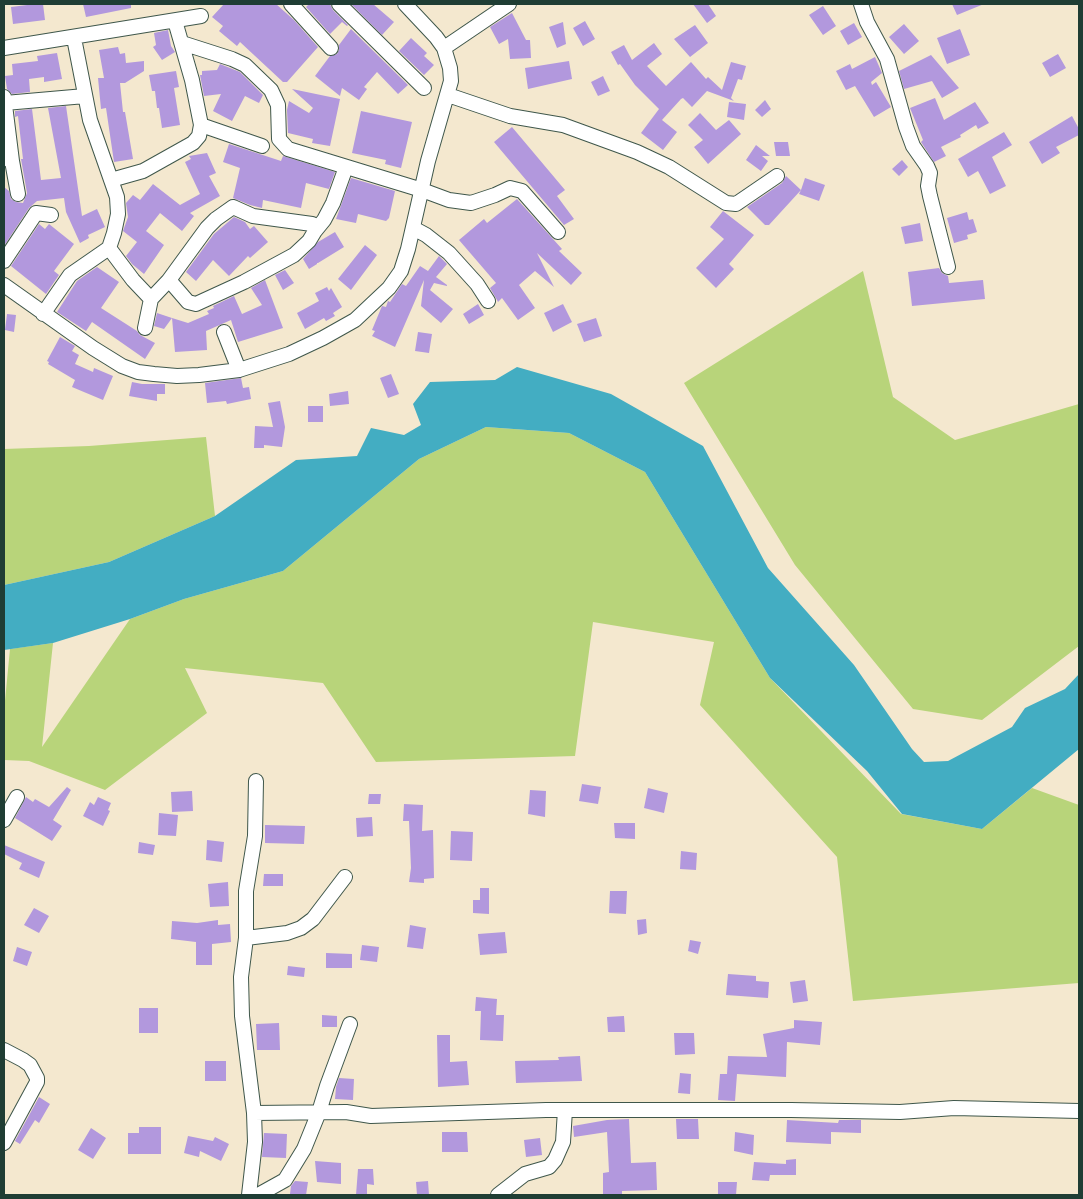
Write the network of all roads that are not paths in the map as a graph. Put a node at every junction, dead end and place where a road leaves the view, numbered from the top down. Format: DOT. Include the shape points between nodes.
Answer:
graph roads {
  1 [pos="291,4"];
  2 [pos="340,4"];
  3 [pos="404,4"];
  4 [pos="510,4"];
  5 [pos="861,4"];
  6 [pos="201,16"];
  7 [pos="175,21"];
  8 [pos="74,38"];
  9 [pos="182,43"];
  10 [pos="4,48"];
  11 [pos="331,48"];
  12 [pos="444,48"];
  13 [pos="424,88"];
  14 [pos="448,95"];
  15 [pos="85,96"];
  16 [pos="4,100"];
  17 [pos="201,125"];
  18 [pos="262,146"];
  19 [pos="8,159"];
  20 [pos="346,167"];
  21 [pos="777,176"];
  22 [pos="111,180"];
  23 [pos="422,190"];
  24 [pos="18,194"];
  25 [pos="51,215"];
  26 [pos="413,228"];
  27 [pos="315,230"];
  28 [pos="558,232"];
  29 [pos="108,248"];
  30 [pos="4,261"];
  31 [pos="948,267"];
  32 [pos="169,280"];
  33 [pos="4,285"];
  34 [pos="151,299"];
  35 [pos="488,301"];
  36 [pos="43,314"];
  37 [pos="145,328"];
  38 [pos="224,332"];
  39 [pos="239,370"];
  40 [pos="256,781"];
  41 [pos="17,797"];
  42 [pos="4,820"];
  43 [pos="345,877"];
  44 [pos="246,938"];
  45 [pos="350,1024"];
  46 [pos="4,1050"];
  47 [pos="565,1110"];
  48 [pos="1079,1111"];
  49 [pos="319,1112"];
  50 [pos="254,1113"];
  51 [pos="4,1143"];
  52 [pos="249,1195"];
  53 [pos="258,1195"];
  54 [pos="498,1195"];
  1 -- 11 [label="street"];
  2 -- 13 [label="street"];
  3 -- 12 [label="street"];
  4 -- 12 [label="street"];
  5 -- 31 [label="street" via="887,59 913,146 930,173 928,186"];
  6 -- 7 [label="street"];
  7 -- 8 [label="street"];
  7 -- 9 [label="street"];
  8 -- 10 [label="street"];
  8 -- 15 [label="street"];
  9 -- 17 [label="street"];
  9 -- 20 [label="street" via="245,65 272,90 278,105 279,139 288,149"];
  12 -- 14 [label="street" via="450,68"];
  14 -- 21 [label="street" via="510,116 563,125 637,152 670,167 726,203 736,204"];
  14 -- 23 [label="street"];
  15 -- 16 [label="street"];
  15 -- 22 [label="street"];
  16 -- 19 [label="street"];
  17 -- 18 [label="street"];
  17 -- 22 [label="street" via="199,136 193,143 143,171"];
  19 -- 24 [label="street"];
  20 -- 23 [label="street"];
  20 -- 27 [label="street" via="333,204"];
  22 -- 29 [label="street" via="118,214"];
  23 -- 26 [label="street"];
  23 -- 28 [label="street" via="449,200 471,203 510,188 522,190"];
  25 -- 30 [label="street" via="36,213"];
  26 -- 35 [label="street" via="449,253"];
  26 -- 39 [label="street" via="401,271 389,288 355,320 289,354"];
  27 -- 32 [label="street" via="294,255 196,304 188,302"];
  27 -- 32 [label="street" via="312,224 253,216 233,207 207,228"];
  29 -- 34 [label="street"];
  29 -- 36 [label="street" via="70,275"];
  32 -- 34 [label="street"];
  33 -- 36 [label="street"];
  34 -- 37 [label="street"];
  36 -- 39 [label="street" via="122,366 138,372 192,376"];
  38 -- 39 [label="street"];
  40 -- 44 [label="street" via="255,836 246,891"];
  41 -- 42 [label="street"];
  43 -- 44 [label="street" via="313,920 301,928"];
  44 -- 50 [label="street" via="241,976 242,1016"];
  45 -- 49 [label="street"];
  46 -- 51 [label="street" via="30,1065 37,1078"];
  47 -- 48 [label="street" via="900,1112 954,1108"];
  47 -- 49 [label="street" via="371,1116"];
  47 -- 54 [label="street" via="563,1142 555,1160 549,1166 524,1174"];
  49 -- 50 [label="street"];
  49 -- 53 [label="street" via="304,1148 285,1180"];
  50 -- 52 [label="street" via="255,1142"];
}
